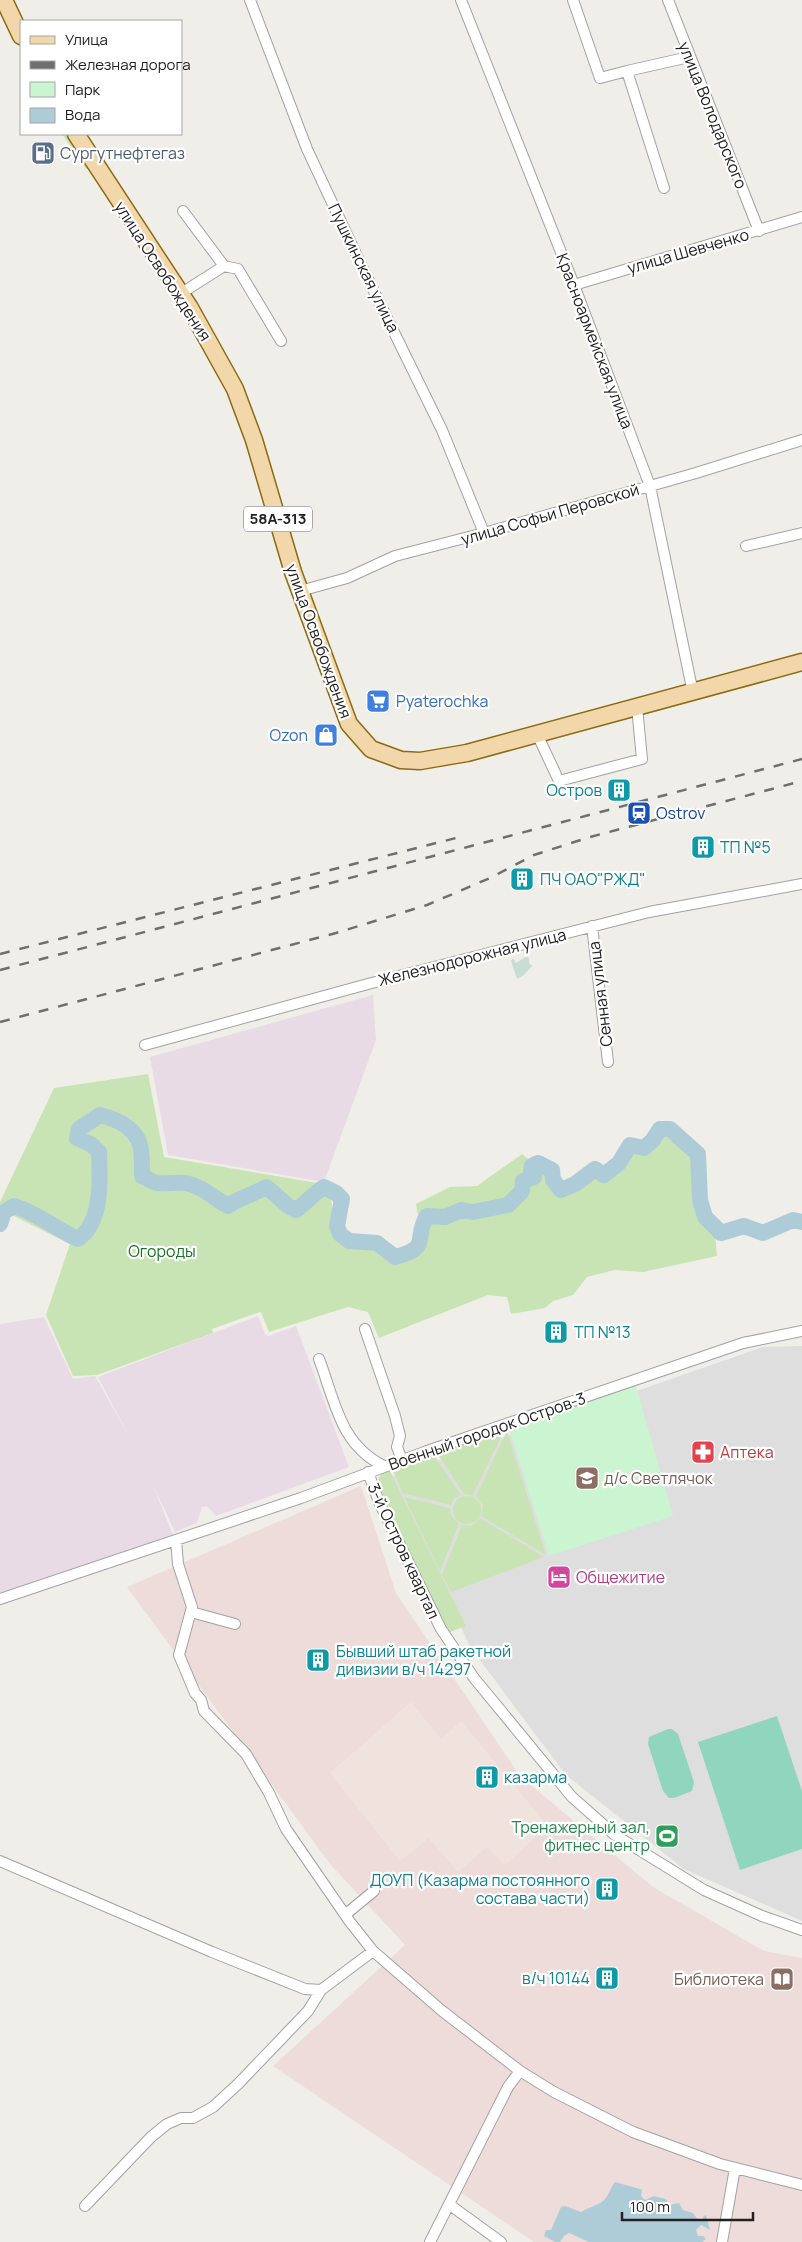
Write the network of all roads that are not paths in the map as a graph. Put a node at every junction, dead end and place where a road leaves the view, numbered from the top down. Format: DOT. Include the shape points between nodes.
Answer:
graph roads {
  1 [pos="4,0"];
  2 [pos="250,0"];
  3 [pos="461,0"];
  4 [pos="573,0"];
  5 [pos="668,0"];
  6 [pos="20,34"];
  7 [pos="689,57"];
  8 [pos="627,71"];
  9 [pos="77,135"];
  10 [pos="664,188"];
  11 [pos="183,211"];
  12 [pos="802,217"];
  13 [pos="758,231"];
  14 [pos="224,266"];
  15 [pos="574,285"];
  16 [pos="180,294"];
  17 [pos="281,341"];
  18 [pos="802,440"];
  19 [pos="650,486"];
  20 [pos="484,533"];
  21 [pos="802,533"];
  22 [pos="746,546"];
  23 [pos="300,591"];
  24 [pos="802,662"];
  25 [pos="693,693"];
  26 [pos="637,708"];
  27 [pos="537,734"];
  28 [pos="802,884"];
  29 [pos="592,926"];
  30 [pos="145,1045"];
  31 [pos="608,1062"];
  32 [pos="365,1329"];
  33 [pos="802,1331"];
  34 [pos="319,1359"];
  35 [pos="402,1460"];
  36 [pos="384,1466"];
  37 [pos="368,1472"];
  38 [pos="176,1540"];
  39 [pos="0,1600"];
  40 [pos="191,1612"];
  41 [pos="234,1624"];
  42 [pos="0,1862"];
  43 [pos="374,1891"];
  44 [pos="346,1914"];
  45 [pos="802,1930"];
  46 [pos="373,1951"];
  47 [pos="321,1990"];
  48 [pos="520,2071"];
  49 [pos="736,2168"];
  50 [pos="802,2185"];
  51 [pos="450,2205"];
  52 [pos="85,2206"];
  53 [pos="430,2242"];
  54 [pos="501,2242"];
  55 [pos="722,2242"];
  1 -- 6 [label="main road"];
  2 -- 20 [label="street, Пушкинская улица" via="307,149 442,430"];
  3 -- 15 [label="street, Красноармейская улица"];
  4 -- 8 [label="street" via="600,78"];
  5 -- 7 [label="street, улица Володарского"];
  7 -- 8 [label="street"];
  7 -- 13 [label="street, улица Володарского"];
  8 -- 10 [label="street"];
  9 -- 16 [label="main road, улица Освобождения / 58А-313"];
  11 -- 14 [label="street"];
  12 -- 13 [label="street, улица Шевченко"];
  13 -- 15 [label="street, улица Шевченко"];
  14 -- 16 [label="street"];
  14 -- 17 [label="street" via="238,269"];
  15 -- 19 [label="street, Красноармейская улица"];
  16 -- 23 [label="main road, улица Освобождения / 58А-313" via="235,389"];
  18 -- 19 [label="street, улица Софьи Перовской"];
  19 -- 20 [label="street, улица Софьи Перовской"];
  19 -- 25 [label="street, Красноармейская улица"];
  20 -- 23 [label="street, улица Софьи Перовской" via="395,556 347,578"];
  21 -- 22 [label="street"];
  23 -- 27 [label="main road, улица Освобождения / 58А-313" via="349,724 371,749 401,760 420,761 467,753"];
  24 -- 25 [label="main road, улица Освобождения / 58А-313"];
  25 -- 26 [label="main road, улица Освобождения / 58А-313"];
  26 -- 27 [label="main road, улица Освобождения / 58А-313"];
  26 -- 27 [label="street" via="642,759 559,781"];
  28 -- 29 [label="street, Железнодорожная улица" via="648,912"];
  29 -- 30 [label="street, Железнодорожная улица"];
  29 -- 31 [label="street, Сенная улица"];
  32 -- 35 [label="street" via="395,1416 400,1436 397,1447"];
  33 -- 35 [label="street, Военный городок Остров-3" via="743,1343"];
  34 -- 36 [label="street" via="346,1433 369,1459"];
  35 -- 36 [label="street, Военный городок Остров-3"];
  36 -- 37 [label="street, Военный городок Остров-3"];
  37 -- 38 [label="street, Военный городок Остров-3"];
  37 -- 45 [label="street, 3-й Остров квартал" via="379,1502 441,1629 474,1678 572,1797 615,1835 704,1890"];
  38 -- 39 [label="street, Военный городок Остров-3"];
  38 -- 40 [label="street" via="178,1564"];
  40 -- 41 [label="street"];
  40 -- 44 [label="street" via="179,1655 204,1711 246,1754 286,1829"];
  42 -- 47 [label="street" via="212,1952 305,1989"];
  43 -- 44 [label="street"];
  44 -- 46 [label="street"];
  46 -- 47 [label="street"];
  46 -- 48 [label="street" via="441,2010"];
  47 -- 52 [label="street" via="308,2011 238,2084 193,2118 181,2118 151,2136"];
  48 -- 49 [label="street" via="633,2132"];
  48 -- 51 [label="street" via="508,2087"];
  49 -- 50 [label="street"];
  49 -- 55 [label="street"];
  51 -- 53 [label="street"];
  51 -- 54 [label="street"];
}
